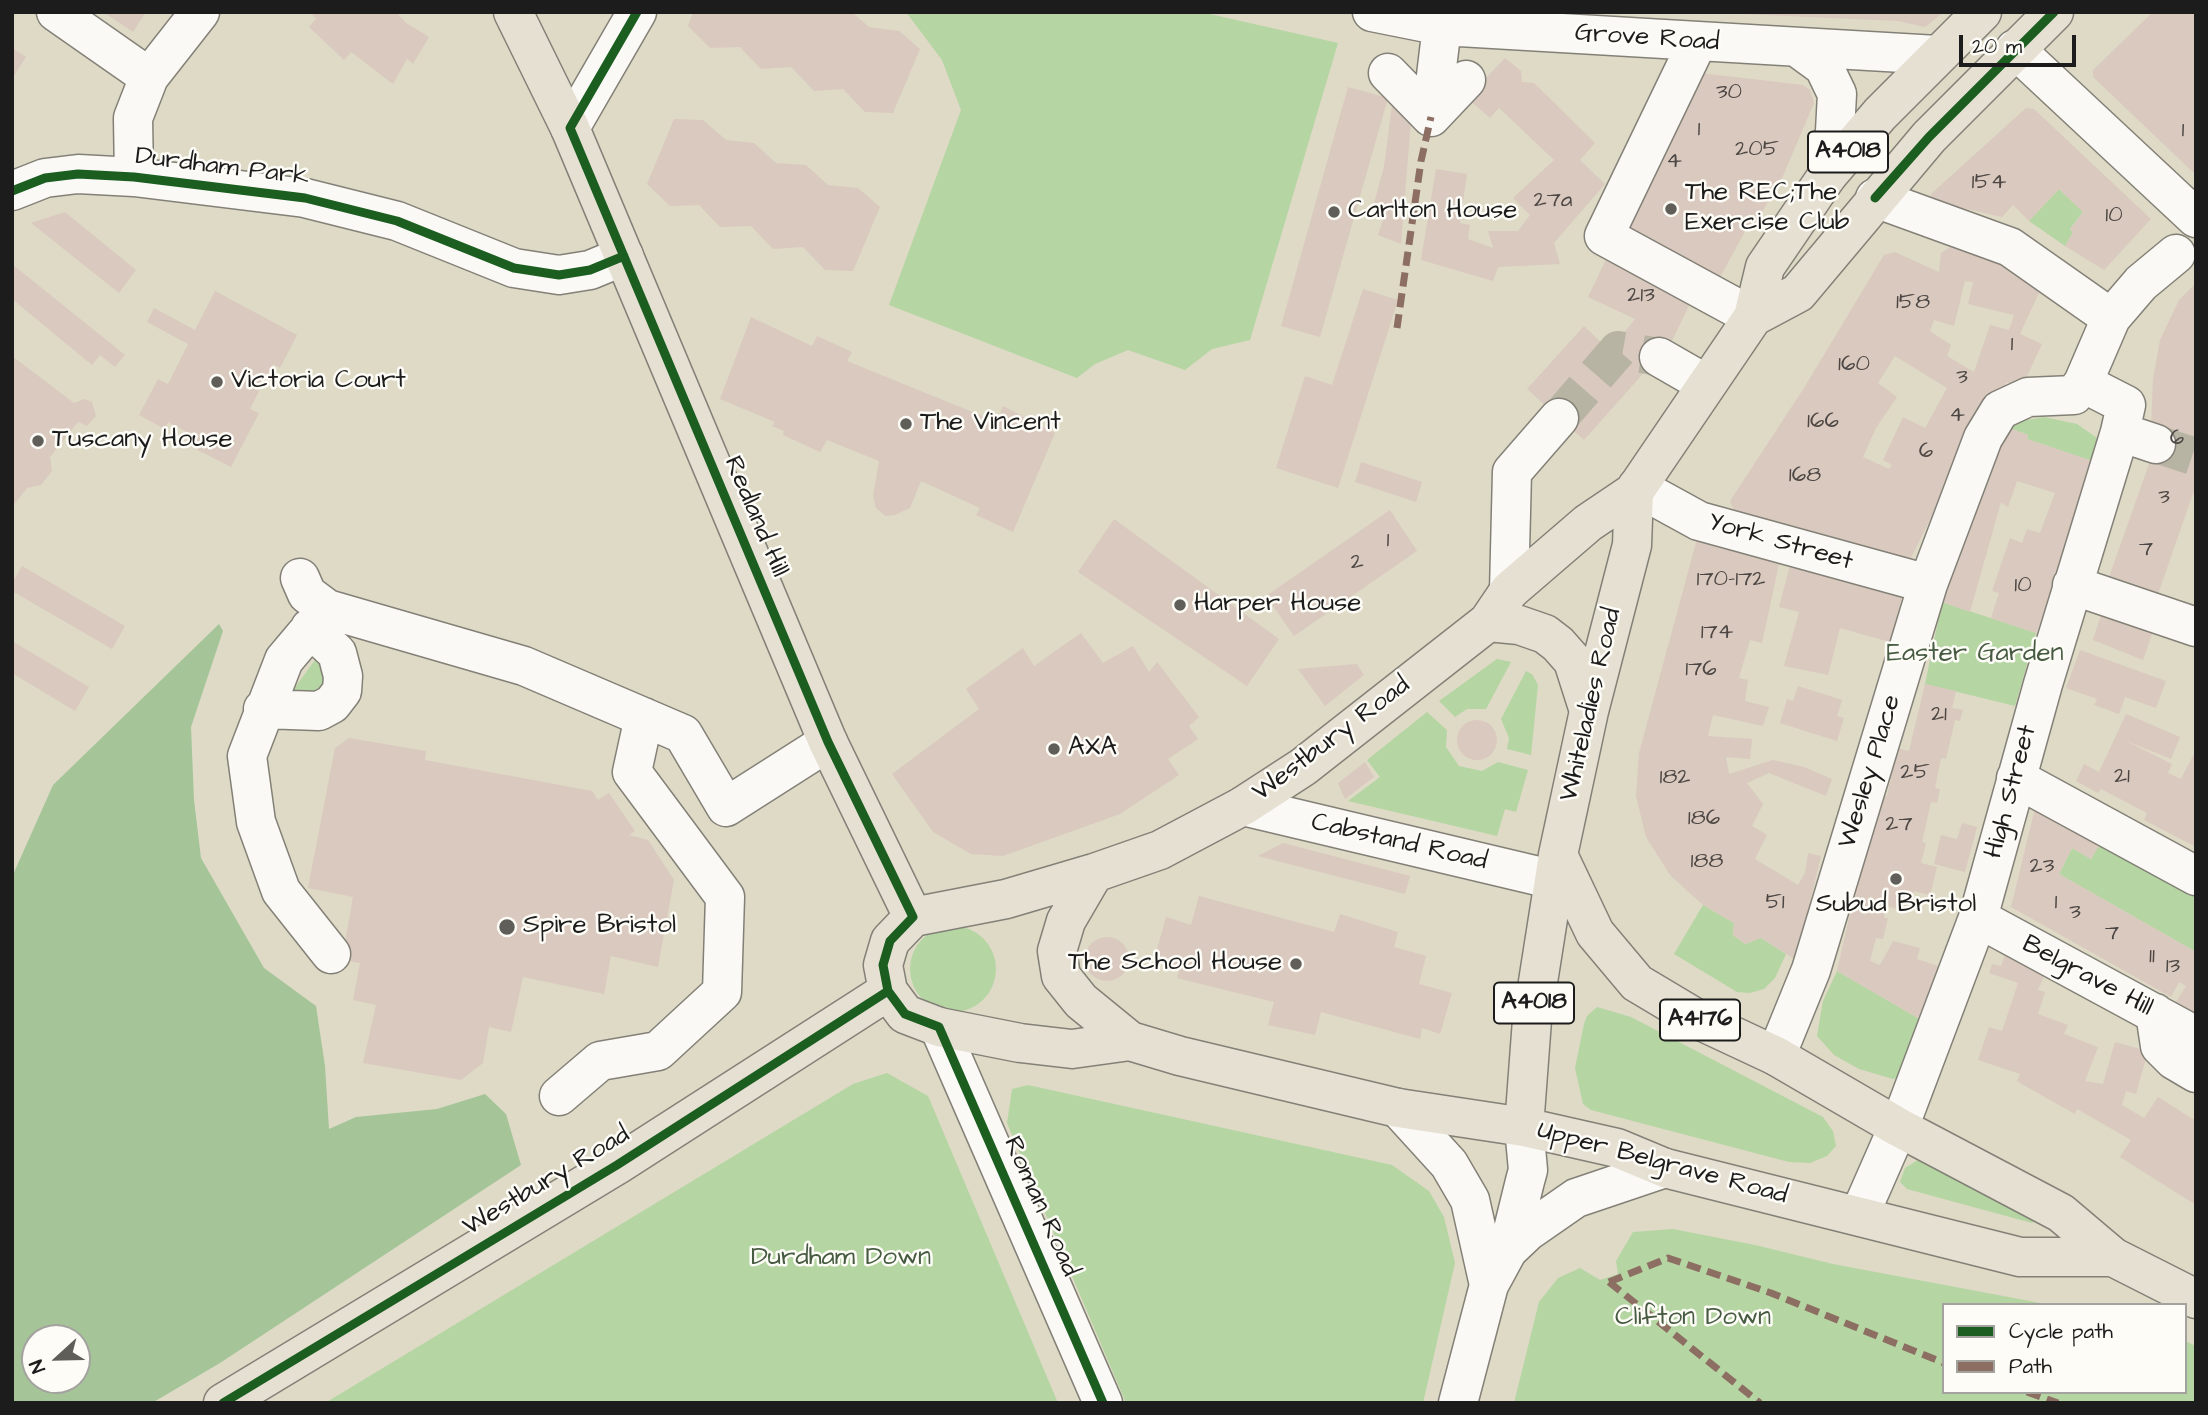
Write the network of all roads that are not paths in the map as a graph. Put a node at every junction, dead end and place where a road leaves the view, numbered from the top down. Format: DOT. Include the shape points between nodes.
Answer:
graph roads {
  1 [pos="55,12"];
  2 [pos="200,12"];
  3 [pos="513,12"];
  4 [pos="637,12"];
  5 [pos="1372,12"];
  6 [pos="1982,12"];
  7 [pos="2054,12"];
  8 [pos="1442,26"];
  9 [pos="1697,43"];
  10 [pos="1798,48"];
  11 [pos="2015,49"];
  12 [pos="1937,55"];
  13 [pos="138,69"];
  14 [pos="1388,73"];
  15 [pos="1466,80"];
  16 [pos="1431,117"];
  17 [pos="570,128"];
  18 [pos="1827,176"];
  19 [pos="134,177"];
  20 [pos="12,191"];
  21 [pos="1875,198"];
  22 [pos="2196,218"];
  23 [pos="2176,254"];
  24 [pos="624,256"];
  25 [pos="1753,317"];
  26 [pos="2111,318"];
  27 [pos="1659,357"];
  28 [pos="2083,383"];
  29 [pos="1706,384"];
  30 [pos="1559,418"];
  31 [pos="2120,432"];
  32 [pos="2156,444"];
  33 [pos="1636,489"];
  34 [pos="300,578"];
  35 [pos="1928,584"];
  36 [pos="2072,585"];
  37 [pos="1509,590"];
  38 [pos="319,619"];
  39 [pos="1488,622"];
  40 [pos="2196,627"];
  41 [pos="263,709"];
  42 [pos="1588,711"];
  43 [pos="644,717"];
  44 [pos="828,742"];
  45 [pos="2016,778"];
  46 [pos="1243,806"];
  47 [pos="1557,867"];
  48 [pos="1094,873"];
  49 [pos="2196,876"];
  50 [pos="913,917"];
  51 [pos="1978,918"];
  52 [pos="331,954"];
  53 [pos="885,978"];
  54 [pos="2155,1013"];
  55 [pos="939,1027"];
  56 [pos="2196,1036"];
  57 [pos="1130,1041"];
  58 [pos="1776,1056"];
  59 [pos="2196,1073"];
  60 [pos="559,1096"];
  61 [pos="1398,1108"];
  62 [pos="1524,1127"];
  63 [pos="1898,1127"];
  64 [pos="1665,1168"];
  65 [pos="1859,1216"];
  66 [pos="1508,1250"];
  67 [pos="2113,1257"];
  68 [pos="1489,1285"];
  69 [pos="2196,1299"];
  70 [pos="223,1403"];
  71 [pos="1103,1403"];
  72 [pos="1458,1403"];
  1 -- 13 [label="street"];
  2 -- 13 [label="street"];
  3 -- 17 [label="main road, Redland Hill"];
  4 -- 17 [label="street"];
  5 -- 8 [label="street, Grove Road"];
  6 -- 12 [label="main road, A4018"];
  7 -- 11 [label="main road, A4018"];
  8 -- 9 [label="street, Grove Road"];
  8 -- 16 [label="street"];
  9 -- 10 [label="street, Grove Road"];
  9 -- 25 [label="street" via="1604,236"];
  10 -- 12 [label="street, Grove Road"];
  10 -- 18 [label="street" via="1824,67 1837,94"];
  11 -- 21 [label="main road, A4018"];
  11 -- 22 [label="street"];
  12 -- 18 [label="main road, A4018"];
  13 -- 19 [label="street"];
  14 -- 16 [label="street"];
  15 -- 16 [label="street"];
  17 -- 24 [label="main road, Redland Hill"];
  18 -- 25 [label="main road, A4018" via="1765,267"];
  19 -- 20 [label="street, Durdham Park" via="78,174 45,178"];
  19 -- 24 [label="street, Durdham Park" via="318,201 397,221 514,268 559,275 590,270"];
  21 -- 25 [label="main road, A4018" via="1798,293"];
  21 -- 26 [label="street" via="2010,247"];
  23 -- 26 [label="street" via="2141,282"];
  24 -- 44 [label="main road, Redland Hill"];
  25 -- 29 [label="main road, A4018"];
  26 -- 28 [label="street"];
  27 -- 29 [label="street"];
  28 -- 31 [label="street, High Street" via="2126,405"];
  28 -- 35 [label="street, Wesley Place" via="2074,395 2028,397 2000,410 1983,438"];
  29 -- 33 [label="main road, A4018"];
  30 -- 37 [label="street" via="1513,472"];
  31 -- 32 [label="street"];
  31 -- 36 [label="street, High Street"];
  33 -- 35 [label="street, York Street" via="1699,521"];
  33 -- 37 [label="main road, Westbury Road"];
  33 -- 42 [label="main road, Whiteladies Road / A4018" via="1632,545"];
  34 -- 38 [label="street"];
  35 -- 58 [label="street, Wesley Place" via="1811,970"];
  36 -- 40 [label="street"];
  36 -- 45 [label="street, High Street"];
  37 -- 39 [label="main road, Westbury Road"];
  38 -- 41 [label="street" via="284,660"];
  38 -- 41 [label="street" via="337,653 342,691 319,711"];
  38 -- 43 [label="street" via="524,666"];
  39 -- 42 [label="main road" via="1520,625 1558,644 1573,661"];
  39 -- 46 [label="main road, Westbury Road" via="1303,767"];
  41 -- 52 [label="street" via="247,756 256,822 281,891"];
  42 -- 47 [label="main road, Whiteladies Road / A4018"];
  43 -- 44 [label="street" via="683,734 726,807"];
  43 -- 60 [label="street" via="632,772 725,897 722,992 658,1051 600,1061"];
  44 -- 50 [label="main road, Redland Hill"];
  45 -- 49 [label="street"];
  45 -- 51 [label="street, High Street"];
  46 -- 47 [label="street, Cabstand Road"];
  46 -- 48 [label="main road, Westbury Road" via="1160,850"];
  47 -- 58 [label="main road, Upper Belgrave Road / A4176" via="1595,933 1637,983 1699,1020"];
  47 -- 62 [label="main road, Whiteladies Road / A4018" via="1532,1020"];
  48 -- 50 [label="main road, Westbury Road" via="1006,898"];
  48 -- 57 [label="main road, Upper Belgrave Road" via="1066,921 1057,951 1061,976 1081,1001"];
  50 -- 53 [label="main road" via="890,941"];
  51 -- 54 [label="street, Belgrave Hill"];
  51 -- 63 [label="street, High Street"];
  53 -- 55 [label="main road, Upper Belgrave Road" via="905,1014"];
  53 -- 70 [label="main road, Westbury Road" via="617,1165"];
  54 -- 56 [label="street, Belgrave Hill"];
  54 -- 59 [label="street" via="2160,1046"];
  55 -- 57 [label="main road, Upper Belgrave Road" via="1072,1049"];
  55 -- 71 [label="street, Roman Road"];
  57 -- 61 [label="main road, Upper Belgrave Road"];
  58 -- 63 [label="main road, Upper Belgrave Road / A4176"];
  61 -- 62 [label="main road, Upper Belgrave Road"];
  61 -- 68 [label="street" via="1449,1164 1470,1200"];
  62 -- 64 [label="main road, Upper Belgrave Road / A4176" via="1617,1147"];
  62 -- 66 [label="street" via="1528,1170"];
  63 -- 65 [label="street, High Street"];
  63 -- 67 [label="main road, Upper Belgrave Road / A4176" via="2060,1213"];
  64 -- 65 [label="main road, Upper Belgrave Road / A4176"];
  64 -- 66 [label="street" via="1576,1198"];
  65 -- 67 [label="main road, Upper Belgrave Road / A4176" via="2020,1257"];
  66 -- 68 [label="street"];
  67 -- 69 [label="main road, Upper Belgrave Road / A4176"];
  68 -- 72 [label="street"];
}
